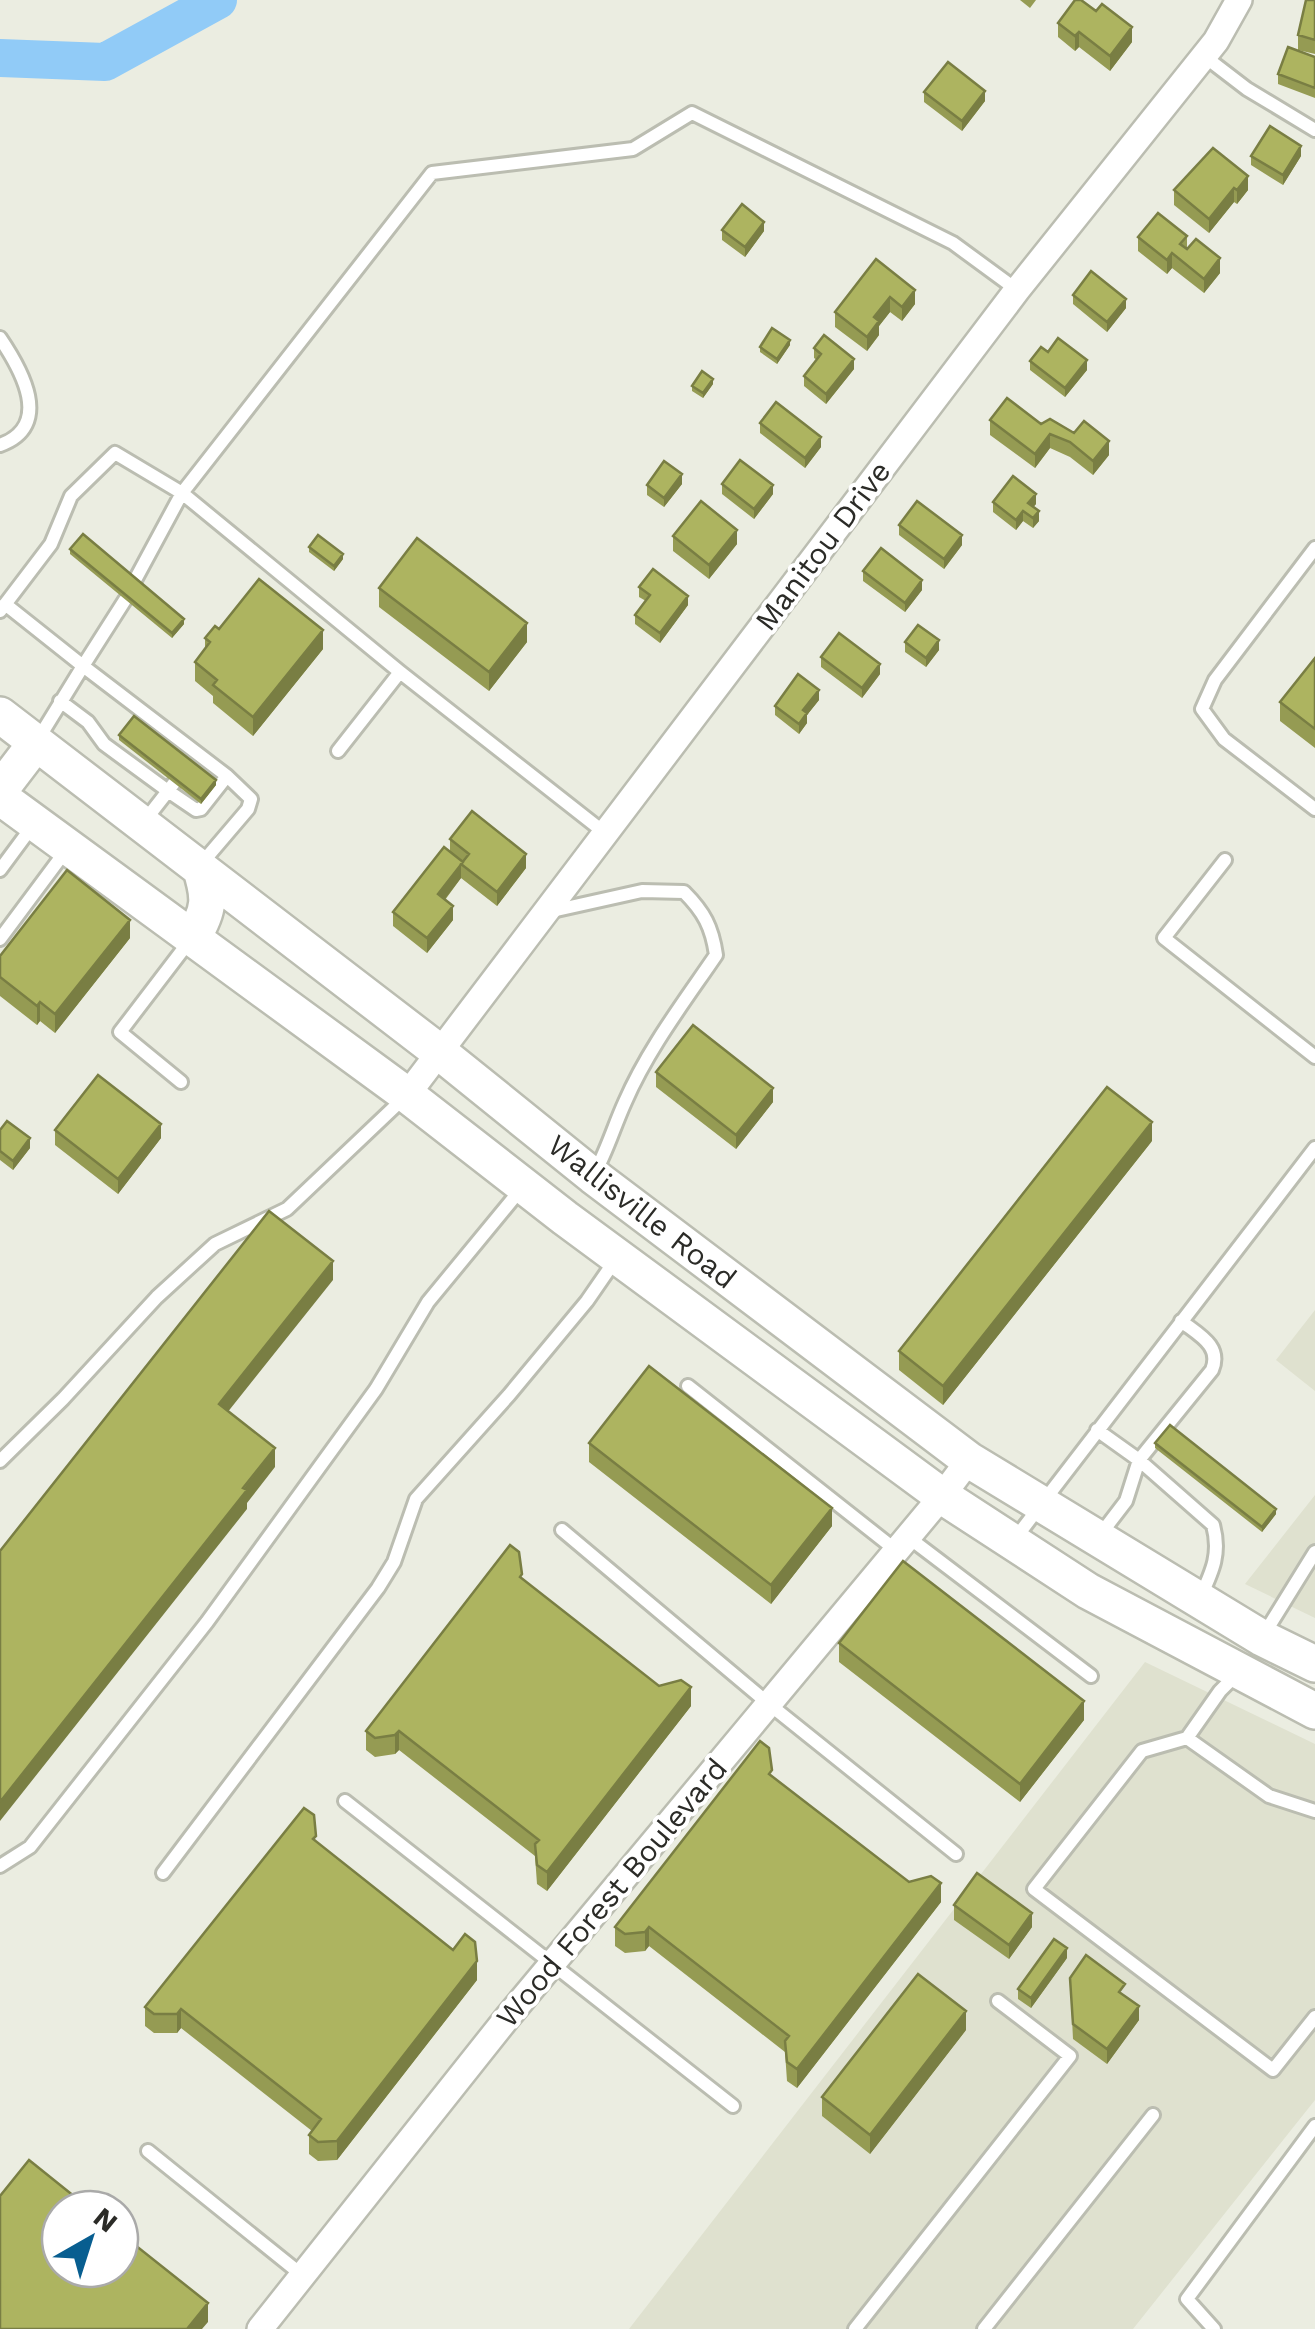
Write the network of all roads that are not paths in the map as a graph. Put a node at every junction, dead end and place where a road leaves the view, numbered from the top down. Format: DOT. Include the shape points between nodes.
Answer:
graph roads {
  1 [pos="1239,0"];
  2 [pos="1204,56"];
  3 [pos="1315,130"];
  4 [pos="1017,290"];
  5 [pos="0,338"];
  6 [pos="0,445"];
  7 [pos="182,493"];
  8 [pos="1315,548"];
  9 [pos="134,582"];
  10 [pos="126,600"];
  11 [pos="3,608"];
  12 [pos="83,666"];
  13 [pos="400,672"];
  14 [pos="60,701"];
  15 [pos="0,715"];
  16 [pos="36,742"];
  17 [pos="338,750"];
  18 [pos="228,776"];
  19 [pos="171,787"];
  20 [pos="0,794"];
  21 [pos="1315,809"];
  22 [pos="34,822"];
  23 [pos="143,823"];
  24 [pos="606,833"];
  25 [pos="69,847"];
  26 [pos="1226,860"];
  27 [pos="200,866"];
  28 [pos="0,870"];
  29 [pos="545,912"];
  30 [pos="193,938"];
  31 [pos="0,939"];
  32 [pos="438,1051"];
  33 [pos="1315,1058"];
  34 [pos="181,1082"];
  35 [pos="408,1095"];
  36 [pos="1315,1148"];
  37 [pos="593,1176"];
  38 [pos="524,1186"];
  39 [pos="565,1218"];
  40 [pos="618,1257"];
  41 [pos="1182,1321"];
  42 [pos="688,1386"];
  43 [pos="1097,1430"];
  44 [pos="968,1460"];
  45 [pos="1139,1460"];
  46 [pos="0,1461"];
  47 [pos="942,1496"];
  48 [pos="1040,1504"];
  49 [pos="562,1530"];
  50 [pos="1097,1539"];
  51 [pos="1012,1542"];
  52 [pos="903,1544"];
  53 [pos="1315,1552"];
  54 [pos="1199,1600"];
  55 [pos="1262,1638"];
  56 [pos="1315,1664"];
  57 [pos="1238,1673"];
  58 [pos="1091,1676"];
  59 [pos="770,1704"];
  60 [pos="1315,1711"];
  61 [pos="1187,1738"];
  62 [pos="345,1801"];
  63 [pos="1315,1811"];
  64 [pos="956,1854"];
  65 [pos="0,1866"];
  66 [pos="163,1873"];
  67 [pos="552,1964"];
  68 [pos="998,2001"];
  69 [pos="1315,2016"];
  70 [pos="733,2106"];
  71 [pos="1154,2116"];
  72 [pos="1315,2126"];
  73 [pos="148,2151"];
  74 [pos="302,2276"];
  75 [pos="260,2329"];
  76 [pos="855,2329"];
  77 [pos="984,2329"];
  78 [pos="1214,2329"];
  1 -- 2 [label="street, Manitou Drive"];
  2 -- 3 [label="lane"];
  2 -- 4 [label="street, Manitou Drive"];
  4 -- 7 [label="lane" via="953,244 692,113 633,149 432,173"];
  4 -- 24 [label="street, Manitou Drive"];
  5 -- 6 [label="lane" via="30,400 20,432"];
  7 -- 9 [label="lane"];
  7 -- 11 [label="lane" via="116,453 71,496 51,544"];
  7 -- 13 [label="lane"];
  8 -- 21 [label="lane" via="1215,680 1202,709 1224,739"];
  10 -- 12 [label="lane"];
  11 -- 12 [label="lane"];
  12 -- 14 [label="lane"];
  12 -- 18 [label="lane" via="193,758"];
  13 -- 17 [label="lane"];
  13 -- 24 [label="lane"];
  14 -- 16 [label="lane"];
  14 -- 19 [label="lane" via="104,744"];
  15 -- 16 [label="main road, Wallisville Road"];
  16 -- 20 [label="main road"];
  16 -- 23 [label="main road, Wallisville Road"];
  18 -- 19 [label="lane" via="200,810"];
  18 -- 27 [label="lane" via="251,805"];
  19 -- 23 [label="lane"];
  20 -- 22 [label="main road, Wallisville Road"];
  22 -- 25 [label="main road, Wallisville Road"];
  22 -- 28 [label="lane"];
  23 -- 27 [label="main road, Wallisville Road"];
  24 -- 29 [label="street, Manitou Drive"];
  25 -- 30 [label="main road, Wallisville Road"];
  25 -- 31 [label="lane"];
  26 -- 33 [label="lane" via="1164,938"];
  27 -- 30 [label="main road" via="206,915"];
  27 -- 32 [label="main road, Wallisville Road"];
  29 -- 32 [label="street, Manitou Drive"];
  29 -- 37 [label="lane" via="642,891 684,892 713,932 716,955 660,1037"];
  30 -- 34 [label="lane" via="120,1032"];
  30 -- 35 [label="main road, Wallisville Road"];
  32 -- 35 [label="street, Manitou Drive"];
  32 -- 37 [label="main road, Wallisville Road"];
  35 -- 38 [label="main road, Wallisville Road"];
  35 -- 46 [label="lane" via="287,1209 215,1244"];
  36 -- 41 [label="lane"];
  37 -- 39 [label="main road"];
  37 -- 44 [label="main road, Wallisville Road"];
  38 -- 39 [label="main road, Wallisville Road"];
  38 -- 65 [label="lane" via="428,1302 376,1388 207,1622 30,1848"];
  39 -- 40 [label="main road, Wallisville Road"];
  40 -- 47 [label="main road, Wallisville Road"];
  40 -- 66 [label="lane" via="509,1395 416,1498 378,1588"];
  41 -- 43 [label="lane"];
  41 -- 45 [label="lane" via="1213,1346 1216,1359"];
  42 -- 52 [label="lane"];
  43 -- 45 [label="lane"];
  43 -- 48 [label="lane"];
  44 -- 47 [label="street, Wood Forest Boulevard"];
  44 -- 48 [label="main road, Wallisville Road"];
  45 -- 50 [label="lane" via="1126,1502"];
  45 -- 54 [label="lane" via="1213,1525 1216,1563"];
  47 -- 51 [label="main road, Wallisville Road"];
  47 -- 52 [label="street, Wood Forest Boulevard"];
  48 -- 50 [label="main road, Wallisville Road"];
  48 -- 51 [label="lane"];
  49 -- 59 [label="lane"];
  50 -- 54 [label="main road, Wallisville Road"];
  51 -- 57 [label="main road, Wallisville Road" via="1088,1592"];
  52 -- 58 [label="lane"];
  52 -- 59 [label="street, Wood Forest Boulevard"];
  53 -- 55 [label="lane"];
  54 -- 55 [label="main road, Wallisville Road"];
  55 -- 56 [label="main road, Wallisville Road"];
  55 -- 57 [label="main road"];
  57 -- 60 [label="main road, Wallisville Road"];
  57 -- 61 [label="lane"];
  59 -- 64 [label="lane"];
  59 -- 67 [label="street, Wood Forest Boulevard"];
  61 -- 63 [label="lane" via="1269,1796"];
  61 -- 69 [label="lane" via="1142,1750 1034,1889 1272,2070"];
  62 -- 67 [label="lane"];
  67 -- 70 [label="lane"];
  67 -- 74 [label="street, Wood Forest Boulevard"];
  68 -- 76 [label="lane" via="1070,2056"];
  71 -- 77 [label="lane"];
  72 -- 78 [label="lane" via="1187,2298"];
  73 -- 74 [label="lane"];
  74 -- 75 [label="street, Wood Forest Boulevard"];
}
